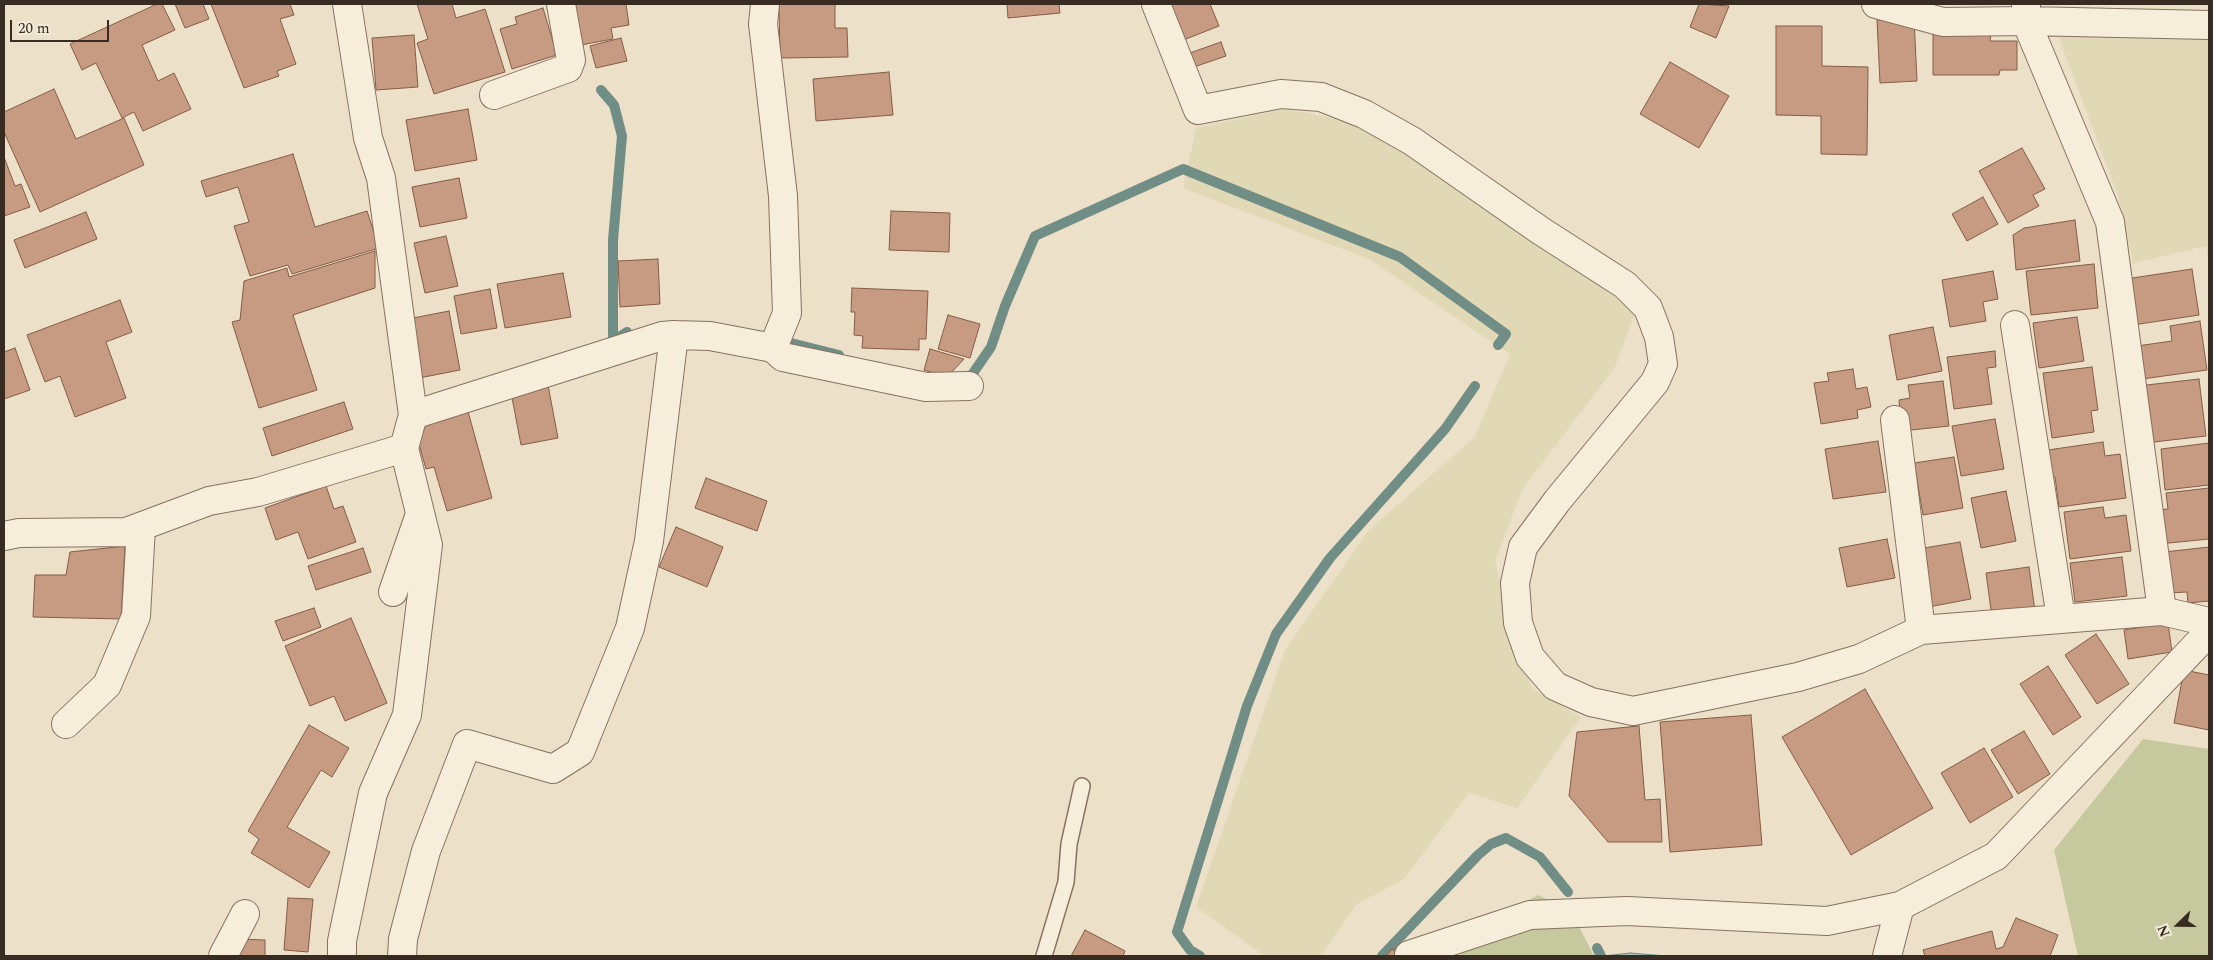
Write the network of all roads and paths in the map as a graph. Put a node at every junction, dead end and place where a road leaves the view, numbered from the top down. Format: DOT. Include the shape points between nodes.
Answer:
graph roads {
  1 [pos="347,4"];
  2 [pos="561,4"];
  3 [pos="765,4"];
  4 [pos="1156,4"];
  5 [pos="1876,4"];
  6 [pos="2026,12"];
  7 [pos="2209,25"];
  8 [pos="494,95"];
  9 [pos="2014,325"];
  10 [pos="674,335"];
  11 [pos="773,348"];
  12 [pos="968,386"];
  13 [pos="413,415"];
  14 [pos="1895,420"];
  15 [pos="404,448"];
  16 [pos="420,514"];
  17 [pos="141,527"];
  18 [pos="4,536"];
  19 [pos="393,592"];
  20 [pos="2162,611"];
  21 [pos="2061,618"];
  22 [pos="2209,622"];
  23 [pos="1921,630"];
  24 [pos="2209,632"];
  25 [pos="66,724"];
  26 [pos="1082,786"];
  27 [pos="1900,906"];
  28 [pos="245,914"];
  29 [pos="1409,955"];
  30 [pos="223,956"];
  31 [pos="342,956"];
  32 [pos="402,956"];
  33 [pos="1044,956"];
  34 [pos="1887,956"];
  1 -- 13 [label="street" via="368,138 381,178"];
  2 -- 8 [label="street" via="571,60 568,68"];
  3 -- 11 [label="street" via="763,24 783,196 787,313"];
  4 -- 23 [label="street" via="1198,110 1281,94 1321,97 1364,114 1412,141 1625,285 1648,308 1659,337 1663,364 1655,382 1523,547 1515,583 1518,623 1530,657 1555,686 1591,702 1633,711 1798,677 1859,659"];
  5 -- 6 [label="street" via="1943,22"];
  6 -- 7 [label="street"];
  6 -- 20 [label="street" via="2110,222"];
  9 -- 21 [label="street"];
  10 -- 11 [label="street" via="710,336"];
  10 -- 13 [label="street" via="662,336"];
  10 -- 32 [label="street" via="650,541 630,628 580,752 553,769 467,744 426,851 403,939"];
  11 -- 12 [label="street" via="783,357 926,387"];
  13 -- 15 [label="street"];
  14 -- 23 [label="street"];
  15 -- 16 [label="street"];
  15 -- 17 [label="street" via="258,492 210,501"];
  16 -- 19 [label="street"];
  16 -- 31 [label="street" via="428,545 406,716 372,793 342,941"];
  17 -- 18 [label="street" via="126,532 19,533"];
  17 -- 25 [label="street" via="136,616 107,685"];
  20 -- 21 [label="street"];
  20 -- 22 [label="street"];
  21 -- 23 [label="street"];
  24 -- 27 [label="street" via="1996,856"];
  26 -- 33 [label="lane" via="1069,844 1066,882"];
  27 -- 29 [label="street" via="1827,921 1627,910 1530,916"];
  27 -- 34 [label="street"];
  28 -- 30 [label="street"];
}
